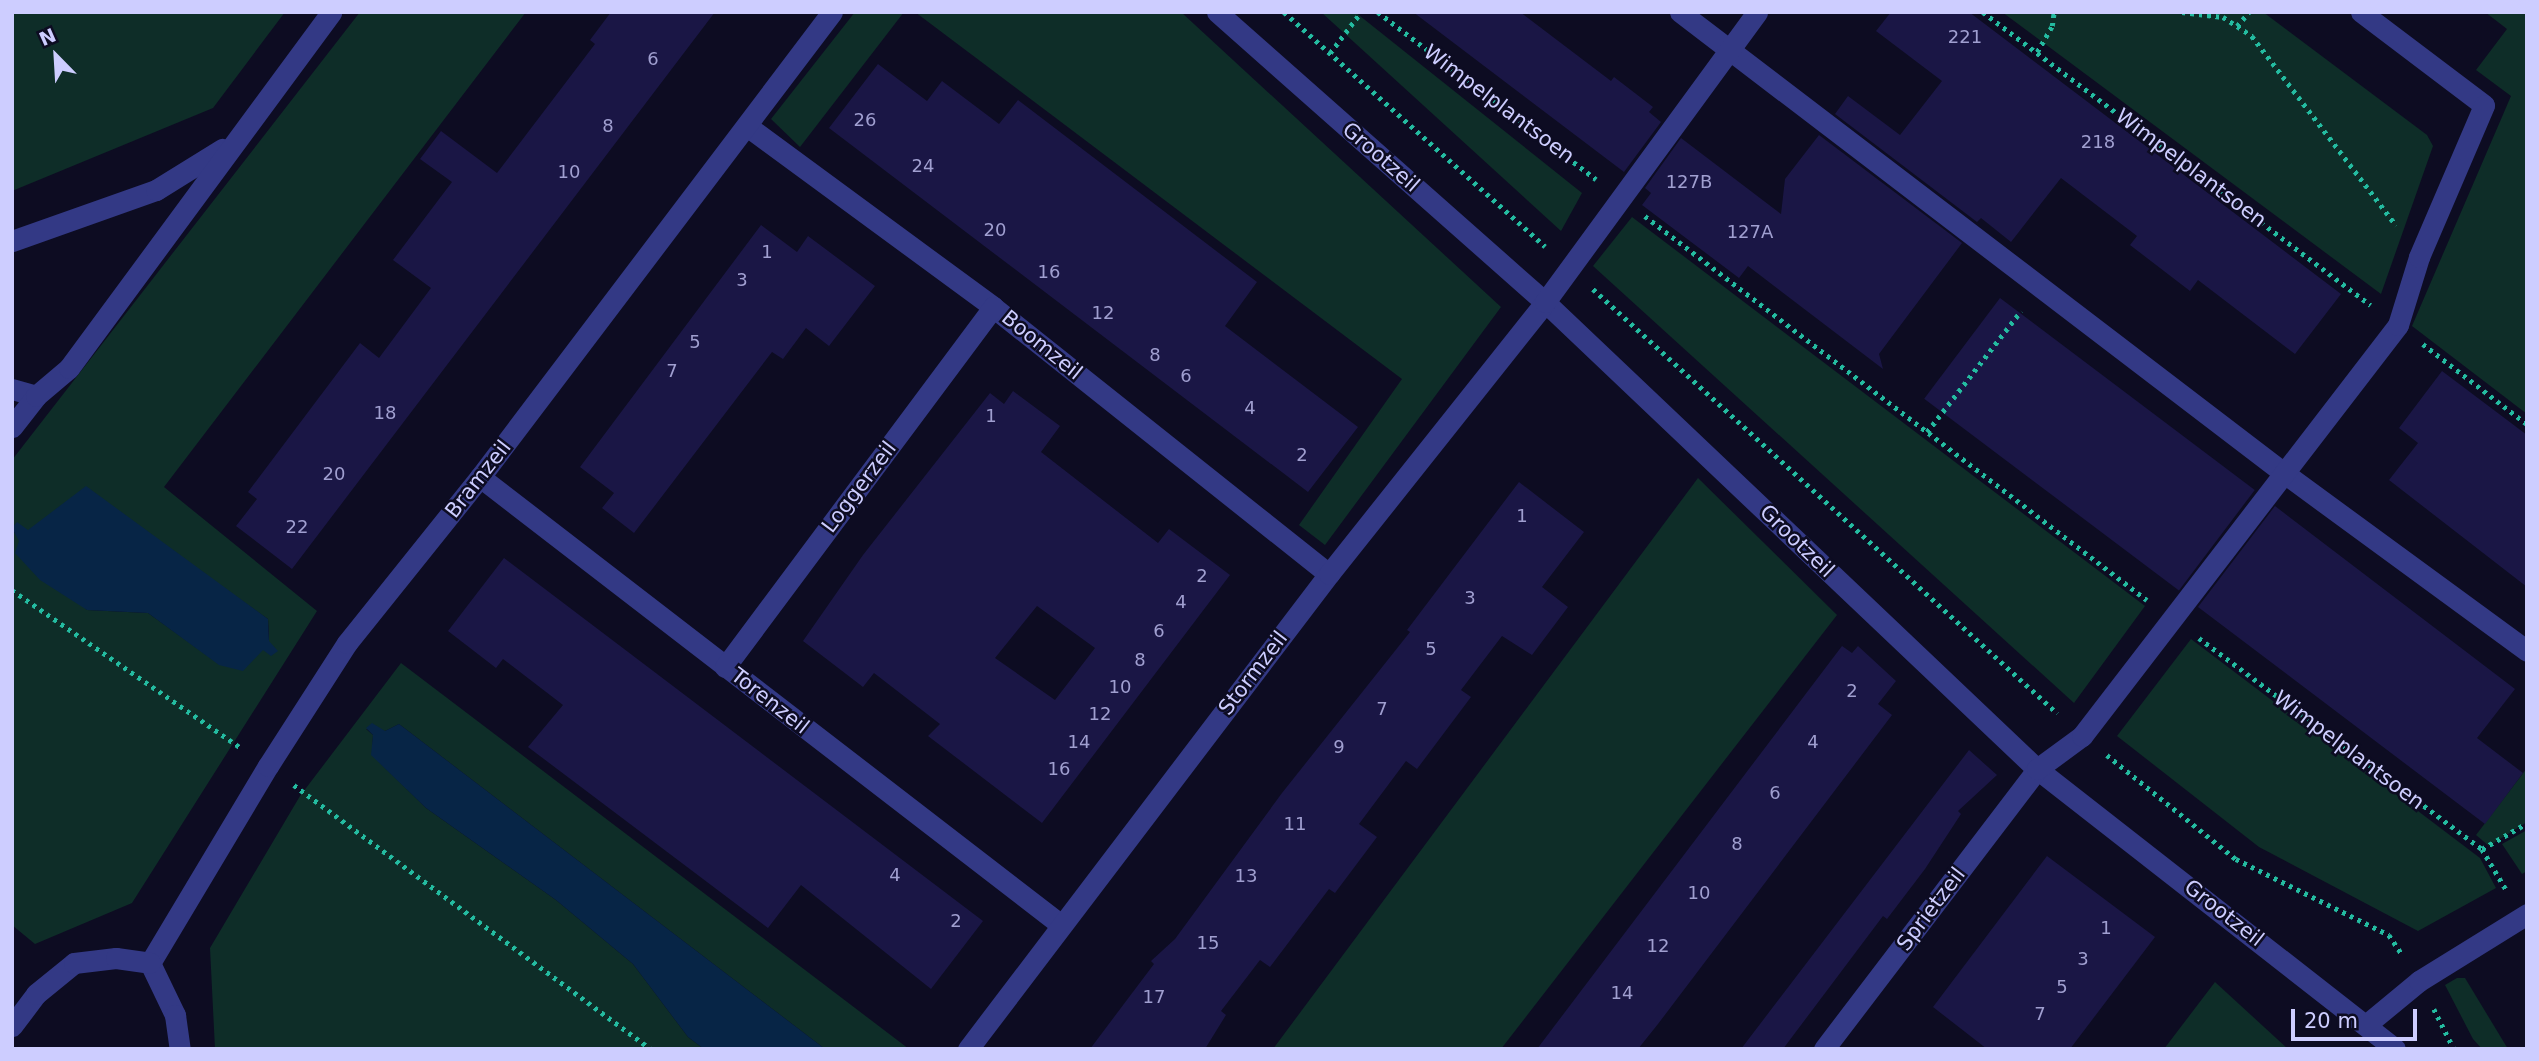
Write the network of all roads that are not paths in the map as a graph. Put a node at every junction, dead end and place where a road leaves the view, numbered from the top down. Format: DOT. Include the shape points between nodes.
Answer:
graph roads {
  1 [pos="331,12"];
  2 [pos="832,12"];
  3 [pos="1217,12"];
  4 [pos="1680,12"];
  5 [pos="1757,12"];
  6 [pos="2361,12"];
  7 [pos="1728,49"];
  8 [pos="747,126"];
  9 [pos="230,145"];
  10 [pos="12,241"];
  11 [pos="1545,302"];
  12 [pos="993,307"];
  13 [pos="12,389"];
  14 [pos="36,396"];
  15 [pos="12,427"];
  16 [pos="2284,473"];
  17 [pos="480,477"];
  18 [pos="1329,574"];
  19 [pos="2527,651"];
  20 [pos="725,667"];
  21 [pos="2037,769"];
  22 [pos="2525,916"];
  23 [pos="1060,924"];
  24 [pos="150,963"];
  25 [pos="2367,1024"];
  26 [pos="12,1026"];
  27 [pos="180,1049"];
  28 [pos="968,1049"];
  29 [pos="1824,1049"];
  30 [pos="2395,1049"];
  1 -- 9 [label="street"];
  2 -- 8 [label="street, Bramzeil"];
  3 -- 11 [label="street, Grootzeil"];
  4 -- 7 [label="street"];
  5 -- 7 [label="street"];
  6 -- 16 [label="street" via="2484,105 2419,257 2398,325"];
  7 -- 11 [label="street" via="1567,265"];
  7 -- 16 [label="street"];
  8 -- 12 [label="street, Boomzeil"];
  8 -- 17 [label="street, Bramzeil"];
  9 -- 10 [label="street" via="156,190"];
  9 -- 14 [label="street" via="69,368"];
  11 -- 18 [label="street, Stormzeil"];
  11 -- 21 [label="street, Grootzeil"];
  12 -- 18 [label="street, Boomzeil"];
  12 -- 20 [label="street, Loggerzeil"];
  13 -- 14 [label="street"];
  14 -- 15 [label="street"];
  16 -- 19 [label="street"];
  16 -- 21 [label="street, Sprietzeil" via="2082,736"];
  17 -- 20 [label="street, Torenzeil"];
  17 -- 24 [label="street, Bramzeil" via="347,643"];
  18 -- 23 [label="street, Stormzeil"];
  20 -- 23 [label="street, Torenzeil"];
  21 -- 25 [label="street, Grootzeil"];
  21 -- 29 [label="street, Sprietzeil"];
  22 -- 25 [label="street" via="2419,981"];
  23 -- 28 [label="street, Stormzeil"];
  24 -- 26 [label="street" via="116,958 74,963 36,994"];
  24 -- 27 [label="street" via="175,1015"];
  25 -- 30 [label="street, Grootzeil"];
}
